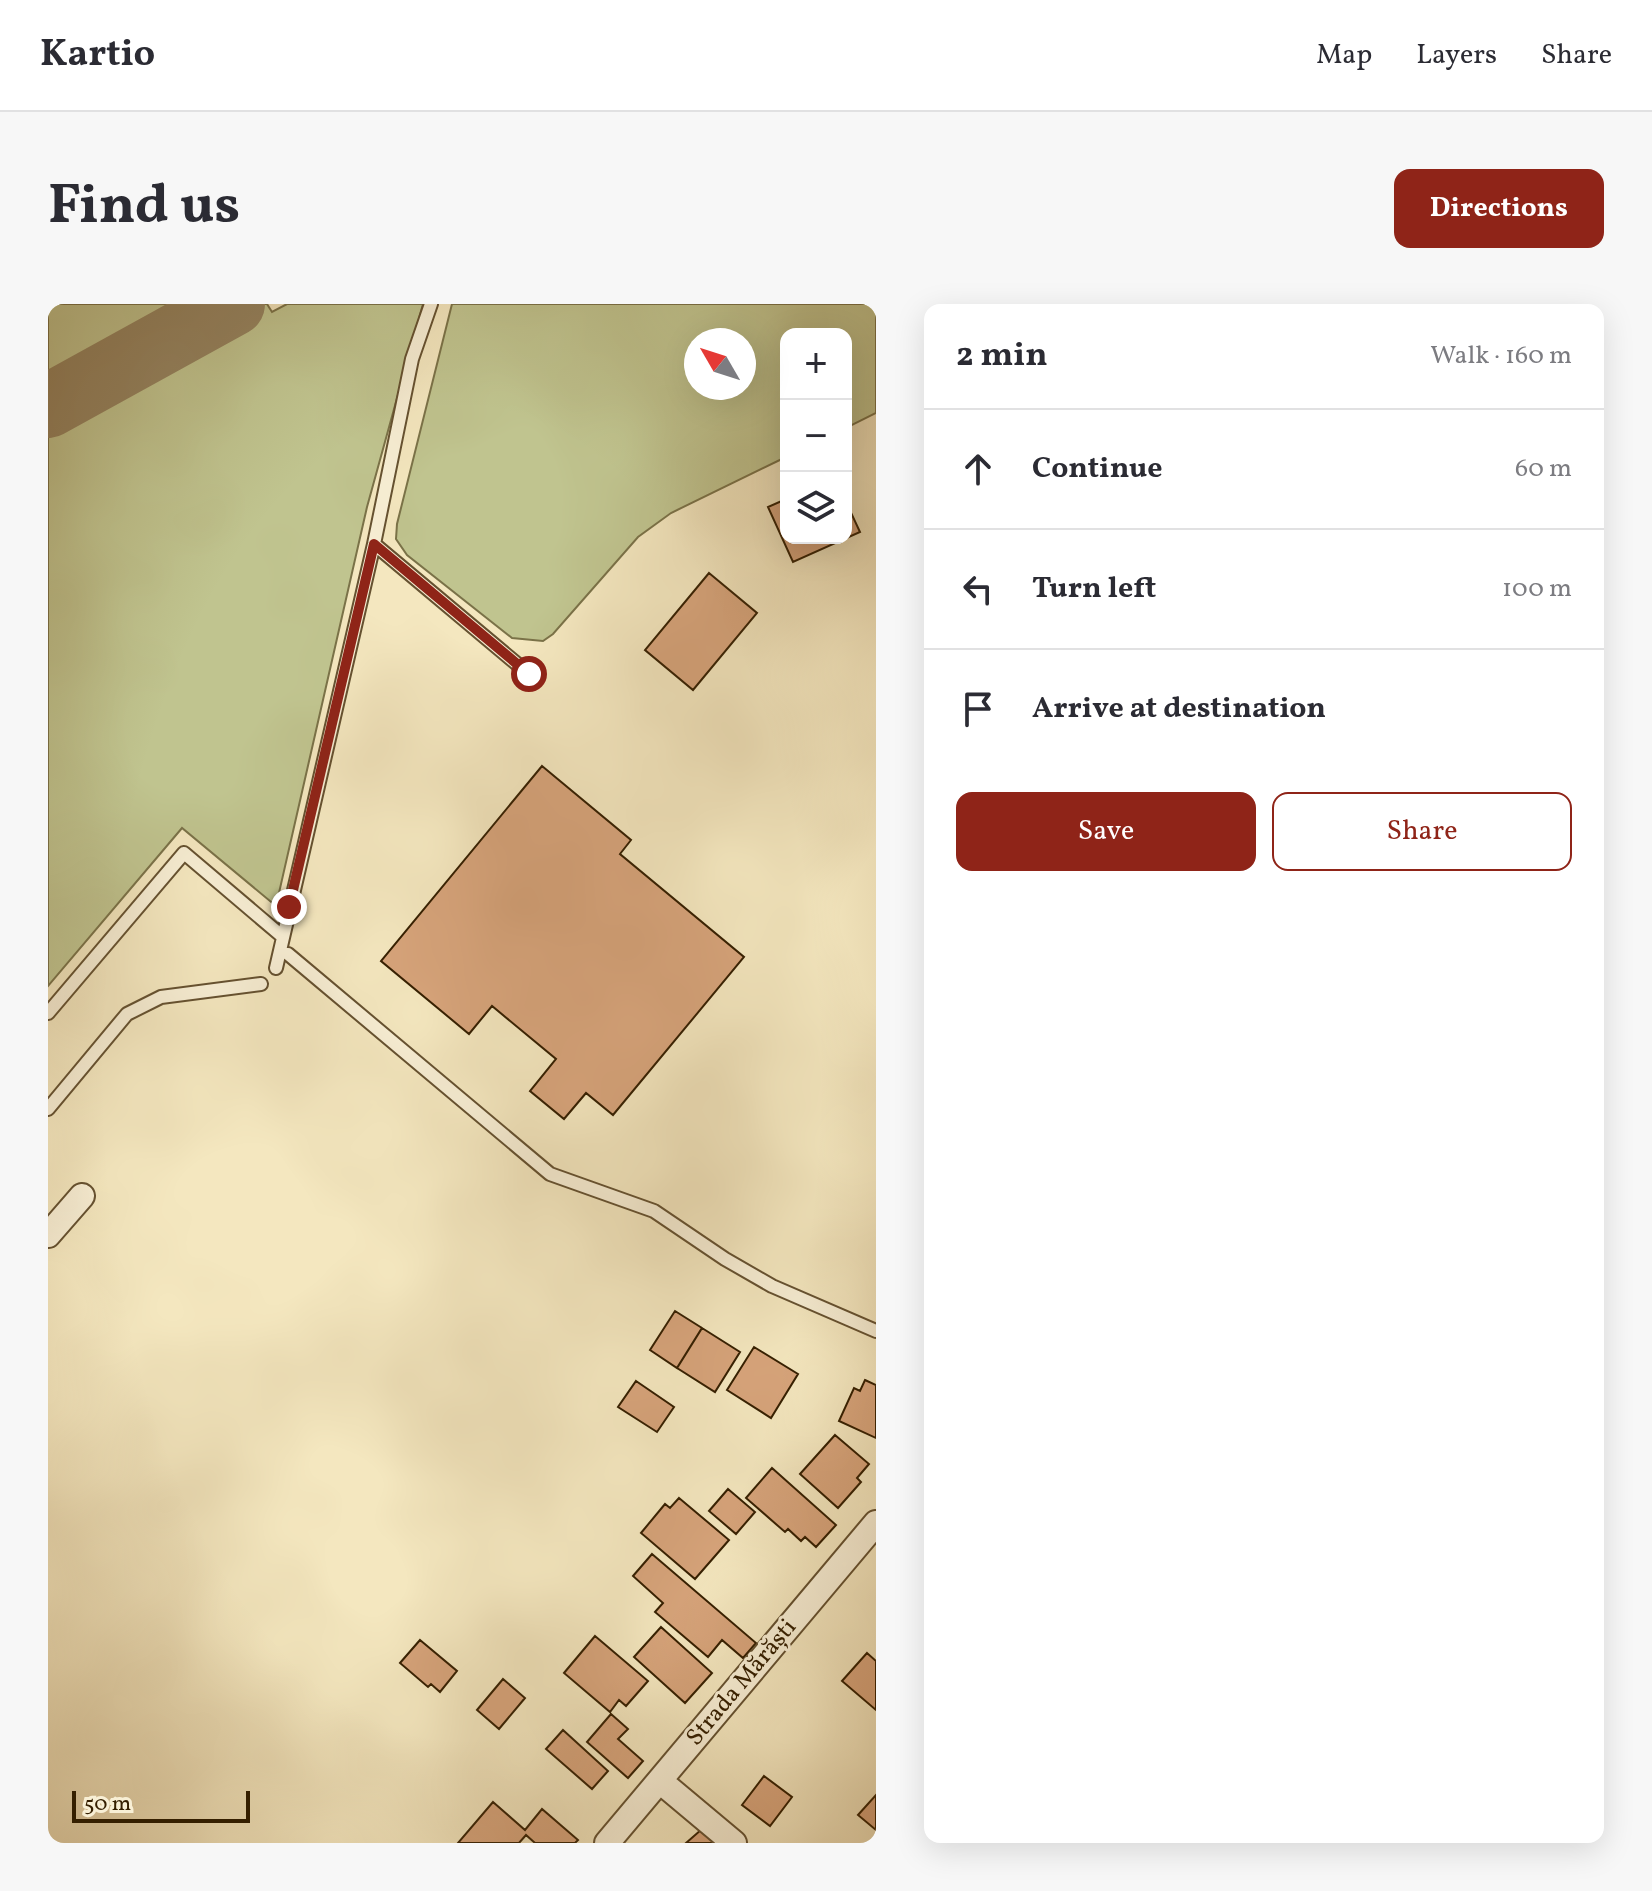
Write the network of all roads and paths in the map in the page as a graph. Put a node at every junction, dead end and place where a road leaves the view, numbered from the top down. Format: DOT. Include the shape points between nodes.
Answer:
graph roads {
  1 [pos="431,304"];
  2 [pos="374,544"];
  3 [pos="529,674"];
  4 [pos="283,937"];
  5 [pos="288,954"];
  6 [pos="276,968"];
  7 [pos="261,984"];
  8 [pos="48,1013"];
  9 [pos="48,1109"];
  10 [pos="82,1196"];
  11 [pos="50,1226"];
  12 [pos="876,1331"];
  13 [pos="876,1523"];
  14 [pos="660,1781"];
  15 [pos="607,1843"];
  16 [pos="734,1843"];
  1 -- 2 [label="lane" via="412,359"];
  2 -- 3 [label="lane"];
  2 -- 4 [label="lane"];
  4 -- 6 [label="lane"];
  4 -- 8 [label="lane" via="184,853"];
  5 -- 12 [label="lane" via="550,1174 654,1211 772,1286"];
  7 -- 9 [label="lane" via="161,997 141,1005 127,1014"];
  10 -- 11 [label="street"];
  13 -- 14 [label="street, Strada Mărăști"];
  14 -- 15 [label="street, Strada Mărăști"];
  14 -- 16 [label="street"];
}
